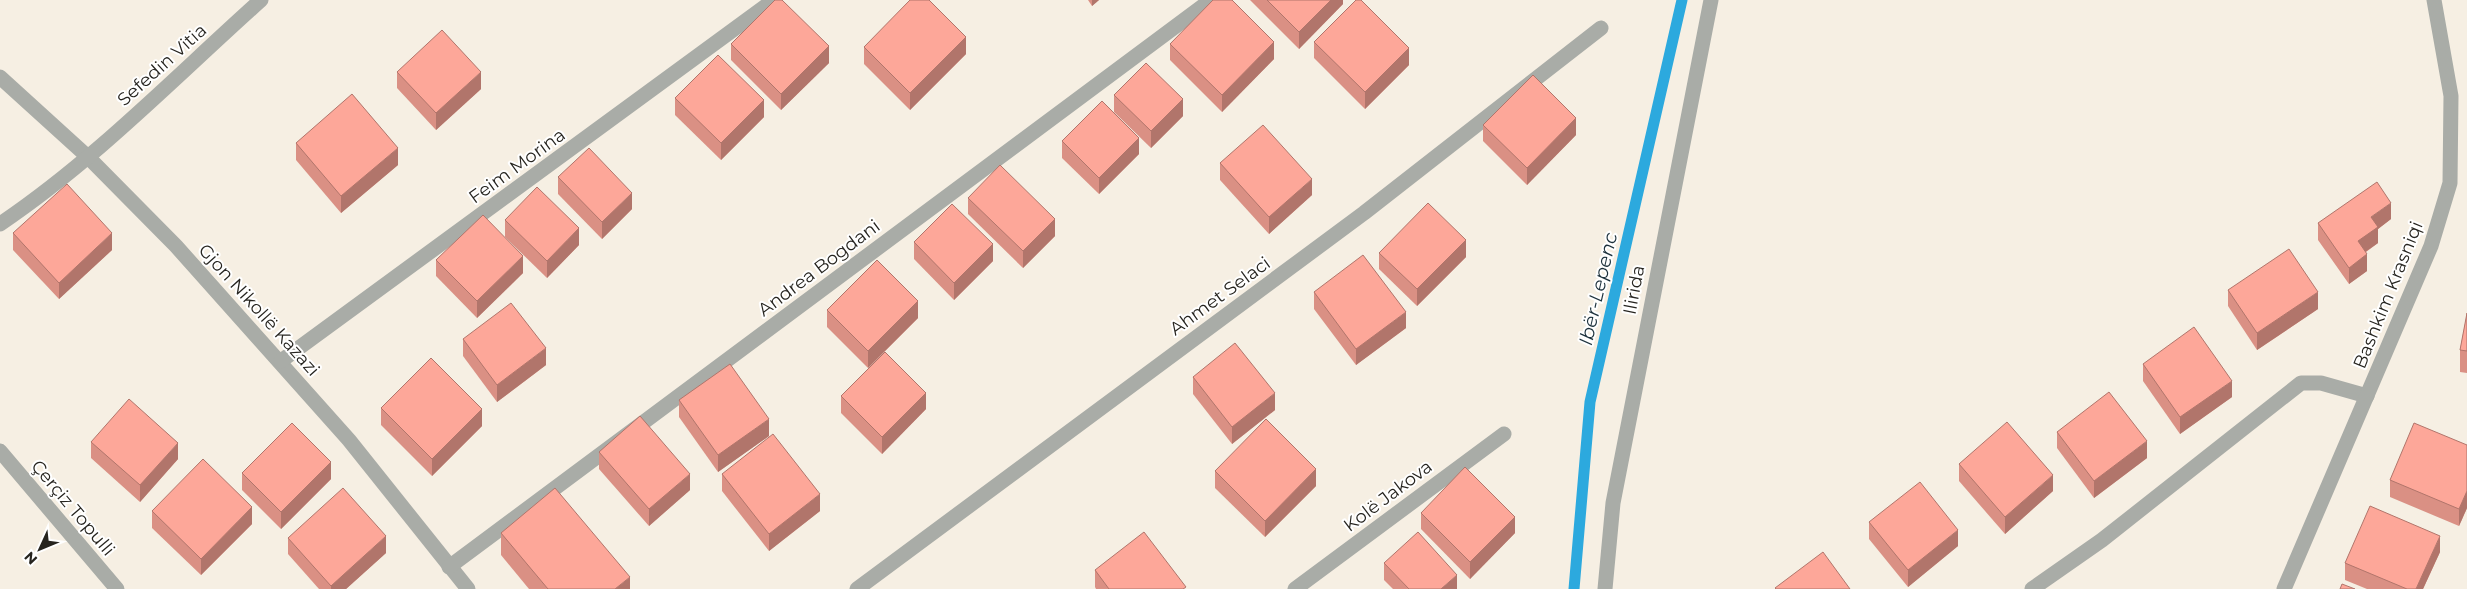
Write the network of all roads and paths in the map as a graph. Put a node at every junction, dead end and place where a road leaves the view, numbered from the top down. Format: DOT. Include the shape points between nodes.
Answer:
graph roads {
  1 [pos="261,0"];
  2 [pos="774,0"];
  3 [pos="1211,0"];
  4 [pos="1711,0"];
  5 [pos="2434,0"];
  6 [pos="1601,28"];
  7 [pos="0,77"];
  8 [pos="88,157"];
  9 [pos="0,224"];
  10 [pos="280,361"];
  11 [pos="2367,396"];
  12 [pos="1504,434"];
  13 [pos="0,451"];
  14 [pos="449,567"];
  15 [pos="117,589"];
  16 [pos="468,589"];
  17 [pos="858,589"];
  18 [pos="1295,589"];
  19 [pos="1605,589"];
  20 [pos="2032,589"];
  21 [pos="2284,589"];
  1 -- 8 [label="street, Sefedin Vitia"];
  2 -- 10 [label="street, Feim Morina"];
  3 -- 14 [label="street, Andrea Bogdani"];
  4 -- 19 [label="street, Ilirida" via="1613,503"];
  5 -- 11 [label="street, Bashkim Krasniqi" via="2451,96 2450,183 2431,246"];
  6 -- 17 [label="street, Ahmet Selaci" via="1364,213"];
  7 -- 8 [label="street, Gjon Nikollë Kazazi"];
  8 -- 9 [label="street, Sefedin Vitia" via="32,203"];
  8 -- 10 [label="street, Gjon Nikollë Kazazi" via="176,246"];
  10 -- 14 [label="street, Gjon Nikollë Kazazi" via="349,440"];
  11 -- 20 [label="street" via="2322,383 2301,383 2102,540"];
  11 -- 21 [label="street, Bashkim Krasniqi"];
  12 -- 18 [label="street, Kolë Jakova"];
  13 -- 15 [label="street, Çerçiz Topulli"];
  14 -- 16 [label="street, Gjon Nikollë Kazazi"];
}
